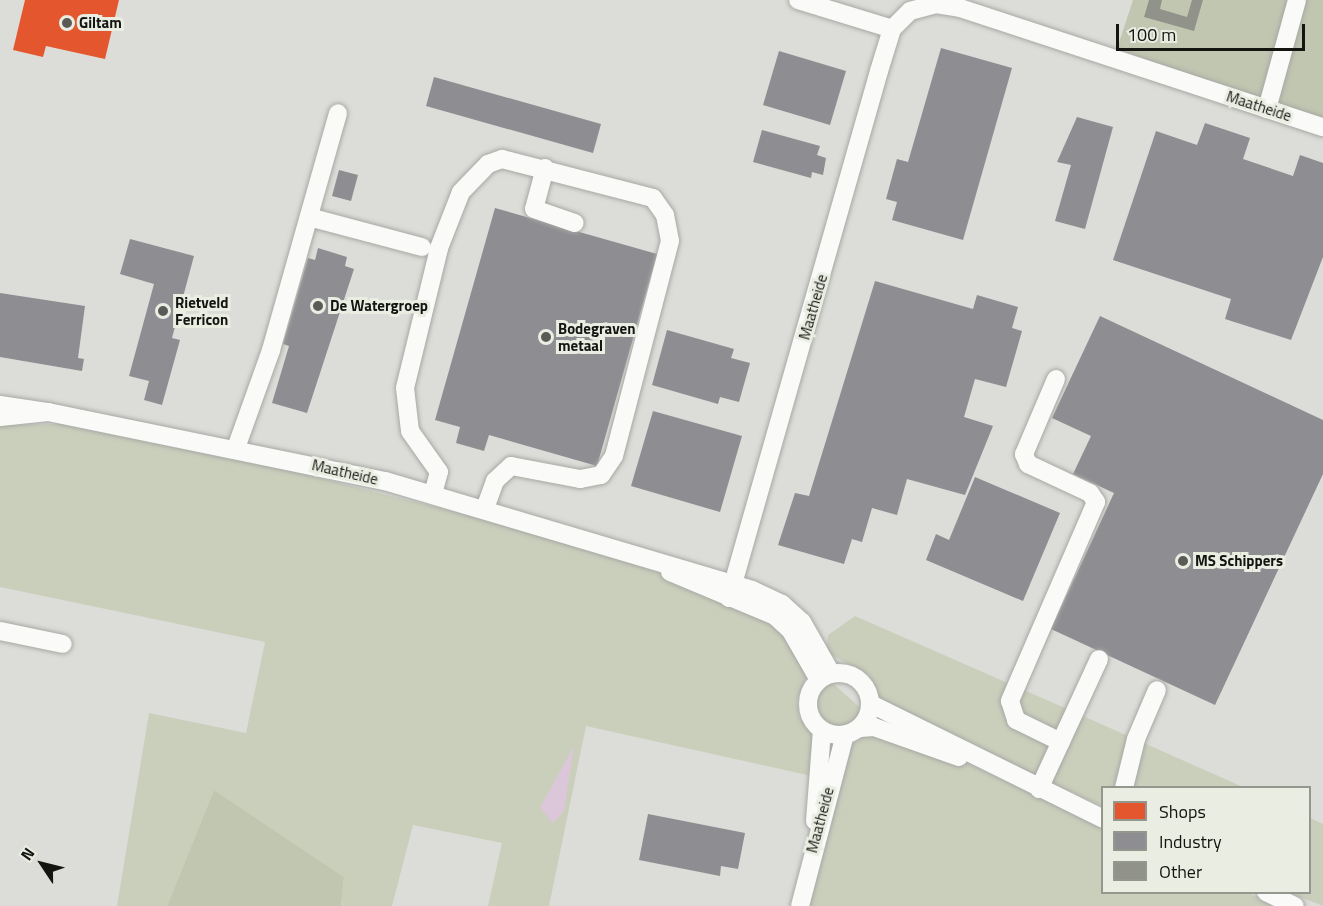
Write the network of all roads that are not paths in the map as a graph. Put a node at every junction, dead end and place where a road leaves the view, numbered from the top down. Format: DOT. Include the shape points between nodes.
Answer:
graph roads {
  1 [pos="798,0"];
  2 [pos="1297,0"];
  3 [pos="892,29"];
  4 [pos="1267,109"];
  5 [pos="338,113"];
  6 [pos="1323,128"];
  7 [pos="545,168"];
  8 [pos="309,217"];
  9 [pos="575,223"];
  10 [pos="422,247"];
  11 [pos="1056,379"];
  12 [pos="0,405"];
  13 [pos="48,412"];
  14 [pos="0,417"];
  15 [pos="236,448"];
  16 [pos="433,494"];
  17 [pos="485,509"];
  18 [pos="732,591"];
  19 [pos="0,631"];
  20 [pos="63,644"];
  21 [pos="1099,659"];
  22 [pos="825,677"];
  23 [pos="1157,690"];
  24 [pos="871,704"];
  25 [pos="822,730"];
  26 [pos="852,731"];
  27 [pos="1060,742"];
  28 [pos="981,762"];
  29 [pos="1124,786"];
  30 [pos="1039,789"];
  31 [pos="1101,818"];
  32 [pos="815,835"];
  33 [pos="1270,894"];
  34 [pos="800,906"];
  35 [pos="1295,906"];
  1 -- 3 [label="street"];
  2 -- 4 [label="street"];
  3 -- 4 [label="street, Maatheide" via="922,6 960,8"];
  3 -- 18 [label="street, Maatheide"];
  4 -- 6 [label="street, Maatheide"];
  5 -- 8 [label="street"];
  7 -- 9 [label="street" via="534,209"];
  7 -- 16 [label="street" via="502,159 488,164 461,192 439,248 405,388 410,430 439,472"];
  7 -- 17 [label="street" via="653,198 665,215 670,241 614,456 601,475 580,479 511,466 495,481"];
  8 -- 10 [label="street"];
  8 -- 15 [label="street" via="271,350"];
  11 -- 27 [label="street" via="1024,454 1028,464 1090,493 1095,502 1010,701 1016,720"];
  12 -- 13 [label="street, Maatheide"];
  13 -- 14 [label="street, Maatheide"];
  13 -- 15 [label="street, Maatheide"];
  15 -- 16 [label="street, Maatheide"];
  16 -- 17 [label="street, Maatheide"];
  17 -- 18 [label="street, Maatheide" via="636,555"];
  18 -- 22 [label="street, Maatheide" via="774,599 802,622"];
  19 -- 20 [label="street"];
  21 -- 27 [label="street"];
  22 -- 24 [label="street" via="858,679"];
  22 -- 25 [label="street" via="808,708"];
  23 -- 29 [label="street" via="1136,739"];
  24 -- 26 [label="street, Maatheide"];
  24 -- 28 [label="street"];
  25 -- 26 [label="street"];
  25 -- 32 [label="street"];
  26 -- 28 [label="street" via="874,727"];
  26 -- 32 [label="street, Maatheide"];
  27 -- 30 [label="street"];
  28 -- 30 [label="street"];
  30 -- 31 [label="street"];
  32 -- 34 [label="street, Maatheide"];
  33 -- 35 [label="street"];
}
